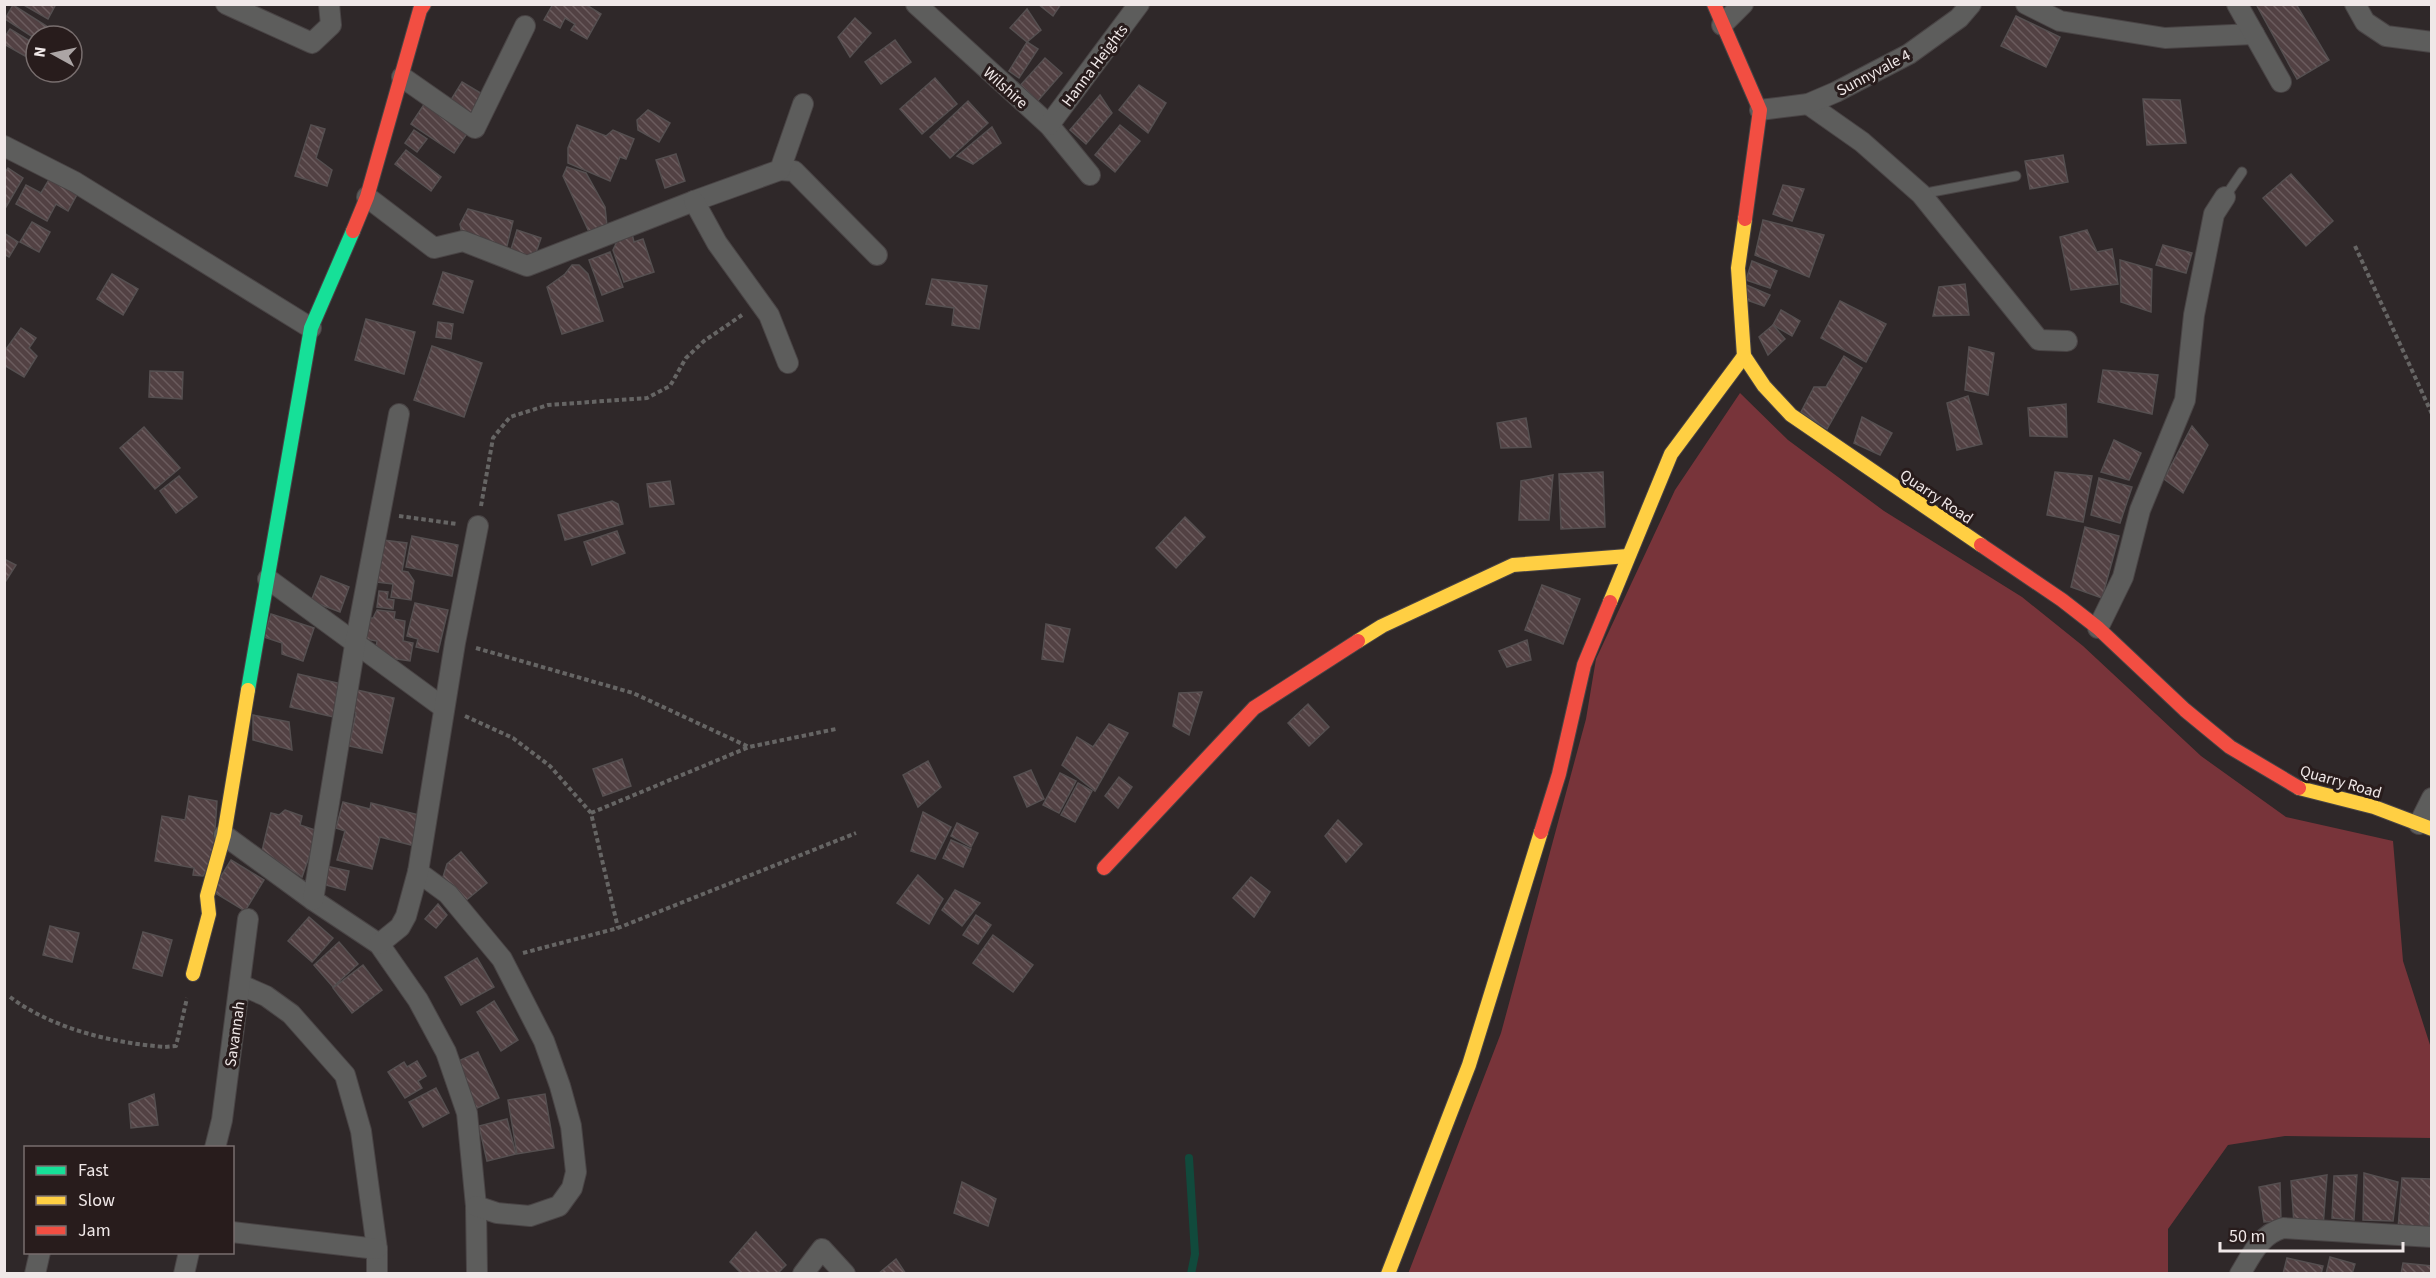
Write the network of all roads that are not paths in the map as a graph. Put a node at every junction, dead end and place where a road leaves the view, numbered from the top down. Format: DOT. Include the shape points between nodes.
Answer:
graph roads {
  1 [pos="226,4"];
  2 [pos="329,4"];
  3 [pos="424,4"];
  4 [pos="916,4"];
  5 [pos="1139,4"];
  6 [pos="1714,4"];
  7 [pos="1743,4"];
  8 [pos="1971,4"];
  9 [pos="2026,4"];
  10 [pos="2237,4"];
  11 [pos="2355,4"];
  12 [pos="1722,25"];
  13 [pos="525,26"];
  14 [pos="2254,34"];
  15 [pos="2432,42"];
  16 [pos="402,77"];
  17 [pos="2281,82"];
  18 [pos="803,104"];
  19 [pos="1808,104"];
  20 [pos="1760,110"];
  21 [pos="1049,125"];
  22 [pos="4,146"];
  23 [pos="780,170"];
  24 [pos="2242,172"];
  25 [pos="1090,175"];
  26 [pos="2016,176"];
  27 [pos="1921,194"];
  28 [pos="2225,196"];
  29 [pos="367,197"];
  30 [pos="694,201"];
  31 [pos="878,255"];
  32 [pos="311,328"];
  33 [pos="2067,341"];
  34 [pos="1744,356"];
  35 [pos="788,363"];
  36 [pos="399,414"];
  37 [pos="478,526"];
  38 [pos="1628,556"];
  39 [pos="268,579"];
  40 [pos="2098,628"];
  41 [pos="355,645"];
  42 [pos="444,708"];
  43 [pos="2432,798"];
  44 [pos="2425,827"];
  45 [pos="224,835"];
  46 [pos="1104,868"];
  47 [pos="418,872"];
  48 [pos="313,900"];
  49 [pos="248,919"];
  50 [pos="379,944"];
  51 [pos="193,974"];
  52 [pos="241,985"];
  53 [pos="216,1146"];
  54 [pos="476,1206"];
  55 [pos="234,1232"];
  56 [pos="2432,1237"];
  57 [pos="377,1249"];
  58 [pos="40,1254"];
  59 [pos="189,1254"];
  60 [pos="35,1274"];
  61 [pos="184,1274"];
  62 [pos="377,1274"];
  63 [pos="477,1274"];
  64 [pos="803,1274"];
  65 [pos="845,1274"];
  66 [pos="1388,1274"];
  67 [pos="2241,1274"];
  1 -- 2 [label="street" via="312,43 331,25"];
  3 -- 16 [label="street"];
  4 -- 21 [label="street, Wilshire"];
  5 -- 21 [label="street, Hanna Heights"];
  6 -- 12 [label="street"];
  7 -- 12 [label="street"];
  8 -- 19 [label="street, Sunnyvale 4" via="1959,18 1909,54"];
  9 -- 14 [label="street" via="2060,21 2165,38"];
  10 -- 14 [label="street"];
  11 -- 15 [label="street" via="2364,22 2386,36"];
  12 -- 20 [label="street"];
  13 -- 16 [label="street" via="475,128"];
  14 -- 17 [label="street"];
  16 -- 29 [label="street"];
  18 -- 23 [label="street"];
  19 -- 20 [label="street, Sunnyvale 4"];
  19 -- 27 [label="street" via="1862,142"];
  20 -- 34 [label="street, Quarry Road" via="1737,268"];
  21 -- 25 [label="street, Wilshire"];
  22 -- 32 [label="street" via="75,182"];
  23 -- 30 [label="street"];
  23 -- 31 [label="street" via="794,171"];
  24 -- 28 [label="lane"];
  26 -- 27 [label="lane"];
  27 -- 33 [label="street" via="2039,340"];
  28 -- 40 [label="street" via="2214,214 2196,304 2185,399 2140,510 2123,577"];
  29 -- 30 [label="street" via="434,248 463,241 527,266"];
  29 -- 32 [label="street"];
  30 -- 35 [label="street" via="717,243 769,315"];
  32 -- 39 [label="street"];
  34 -- 38 [label="street" via="1671,454"];
  34 -- 40 [label="street, Quarry Road" via="1764,386 1791,415"];
  36 -- 41 [label="street"];
  37 -- 42 [label="street"];
  38 -- 46 [label="street" via="1513,565 1382,626 1254,708"];
  38 -- 66 [label="street" via="1584,665 1559,774 1469,1065"];
  39 -- 41 [label="street"];
  39 -- 45 [label="street"];
  40 -- 44 [label="street, Quarry Road" via="2230,747 2294,787 2374,807"];
  41 -- 42 [label="street"];
  41 -- 48 [label="street"];
  42 -- 47 [label="street"];
  43 -- 44 [label="street"];
  45 -- 48 [label="street"];
  45 -- 51 [label="street" via="207,896 209,914"];
  47 -- 50 [label="street" via="406,916 400,927"];
  47 -- 54 [label="street" via="448,894 502,959 544,1041 571,1126 576,1172 572,1188 559,1206 530,1216 496,1213"];
  48 -- 50 [label="street"];
  49 -- 52 [label="street, Savannah"];
  50 -- 54 [label="street" via="418,1000 449,1062 467,1113"];
  52 -- 53 [label="street, Savannah"];
  52 -- 57 [label="street" via="266,996 291,1014 345,1075 361,1131"];
  54 -- 63 [label="street"];
  55 -- 57 [label="street"];
  56 -- 67 [label="street" via="2283,1228 2266,1236 2255,1248"];
  57 -- 62 [label="street"];
  58 -- 60 [label="street"];
  59 -- 61 [label="street"];
  64 -- 65 [label="street" via="822,1249"];
}
